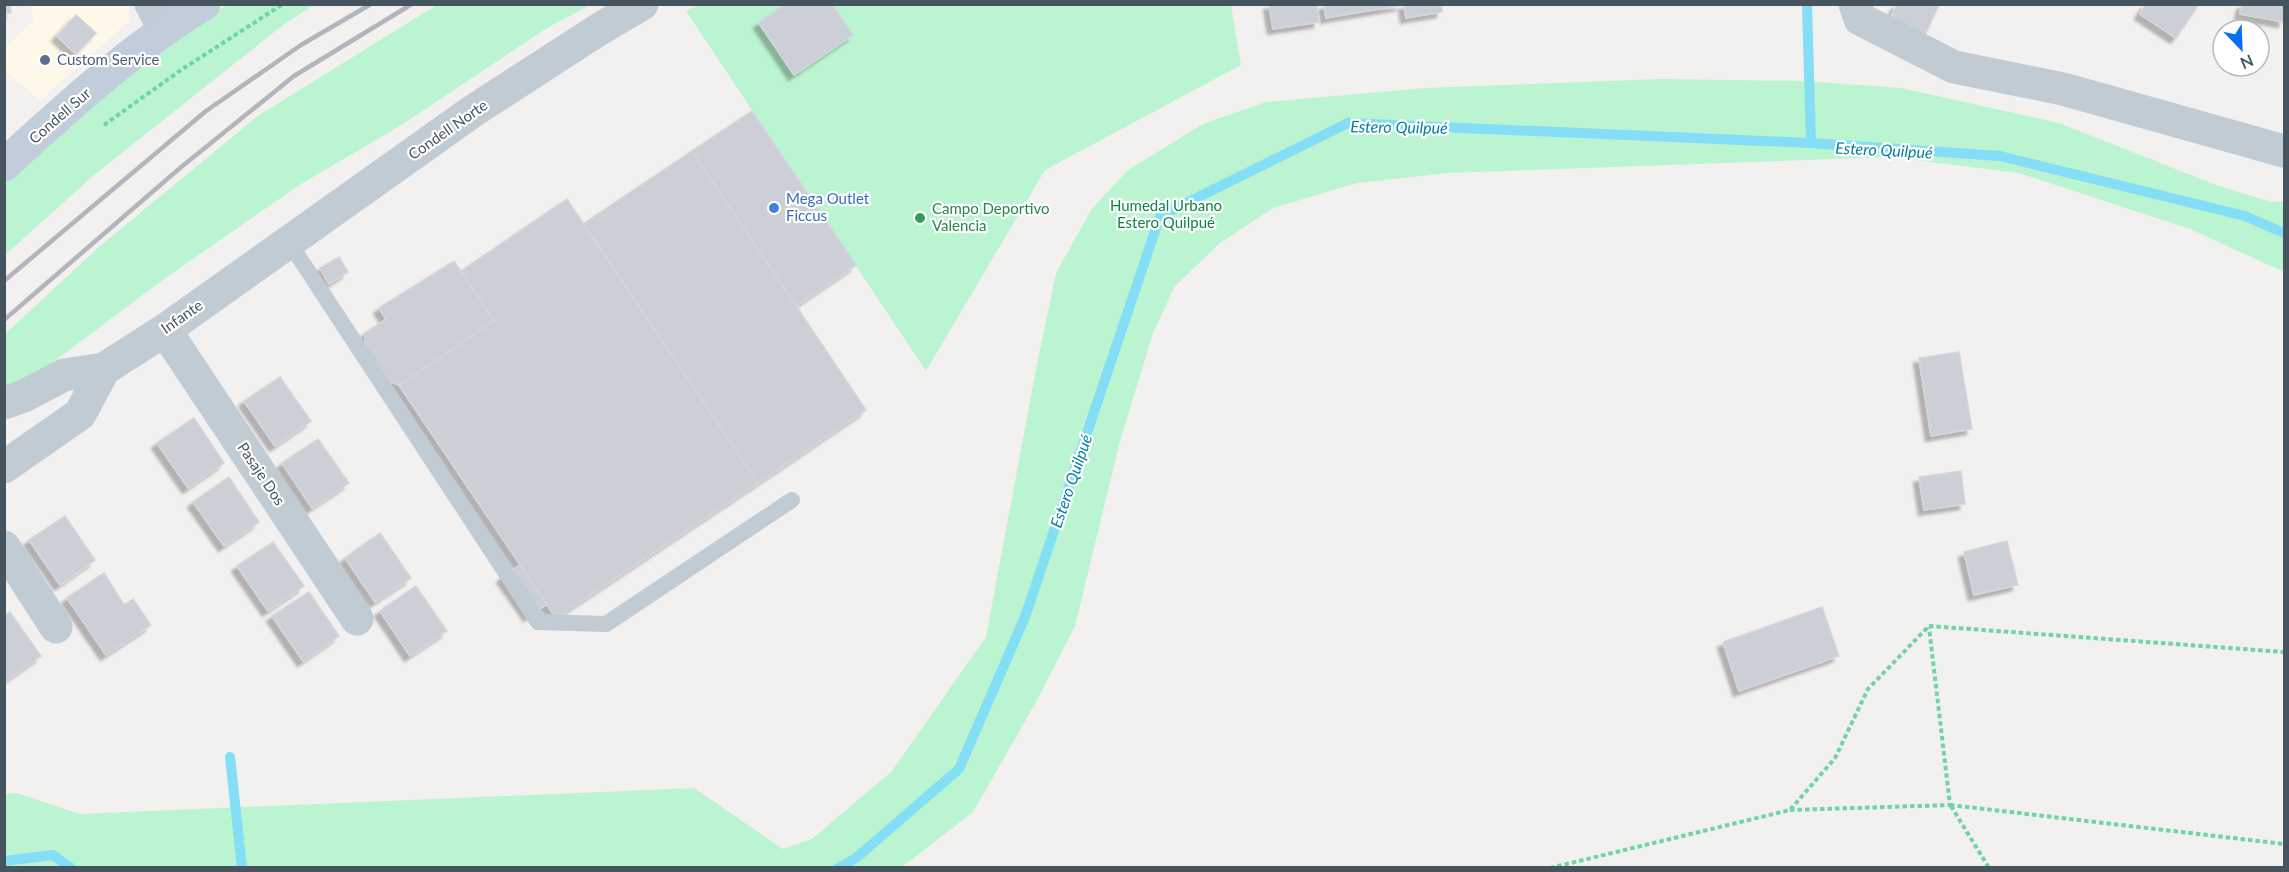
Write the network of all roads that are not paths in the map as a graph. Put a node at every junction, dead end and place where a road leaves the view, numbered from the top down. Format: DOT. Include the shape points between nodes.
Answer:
graph roads {
  1 [pos="204,4"];
  2 [pos="642,4"];
  3 [pos="1855,4"];
  4 [pos="158,17"];
  5 [pos="2284,151"];
  6 [pos="4,165"];
  7 [pos="289,242"];
  8 [pos="259,263"];
  9 [pos="165,330"];
  10 [pos="104,369"];
  11 [pos="4,403"];
  12 [pos="4,467"];
  13 [pos="792,500"];
  14 [pos="4,547"];
  15 [pos="357,619"];
  16 [pos="56,627"];
  1 -- 4 [label="street, Condell Sur"];
  2 -- 7 [label="street, Condell Norte" via="473,111"];
  3 -- 5 [label="street" via="1860,19 1954,67 2063,89"];
  4 -- 6 [label="street, Condell Sur"];
  7 -- 8 [label="street, Condell Norte"];
  7 -- 13 [label="lane" via="538,622 606,624"];
  8 -- 9 [label="street, Infante"];
  9 -- 10 [label="street, Infante"];
  9 -- 15 [label="street, Pasaje Dos"];
  10 -- 11 [label="street, Infante" via="64,375"];
  10 -- 12 [label="street, Infante" via="80,414"];
  14 -- 16 [label="street"];
}
